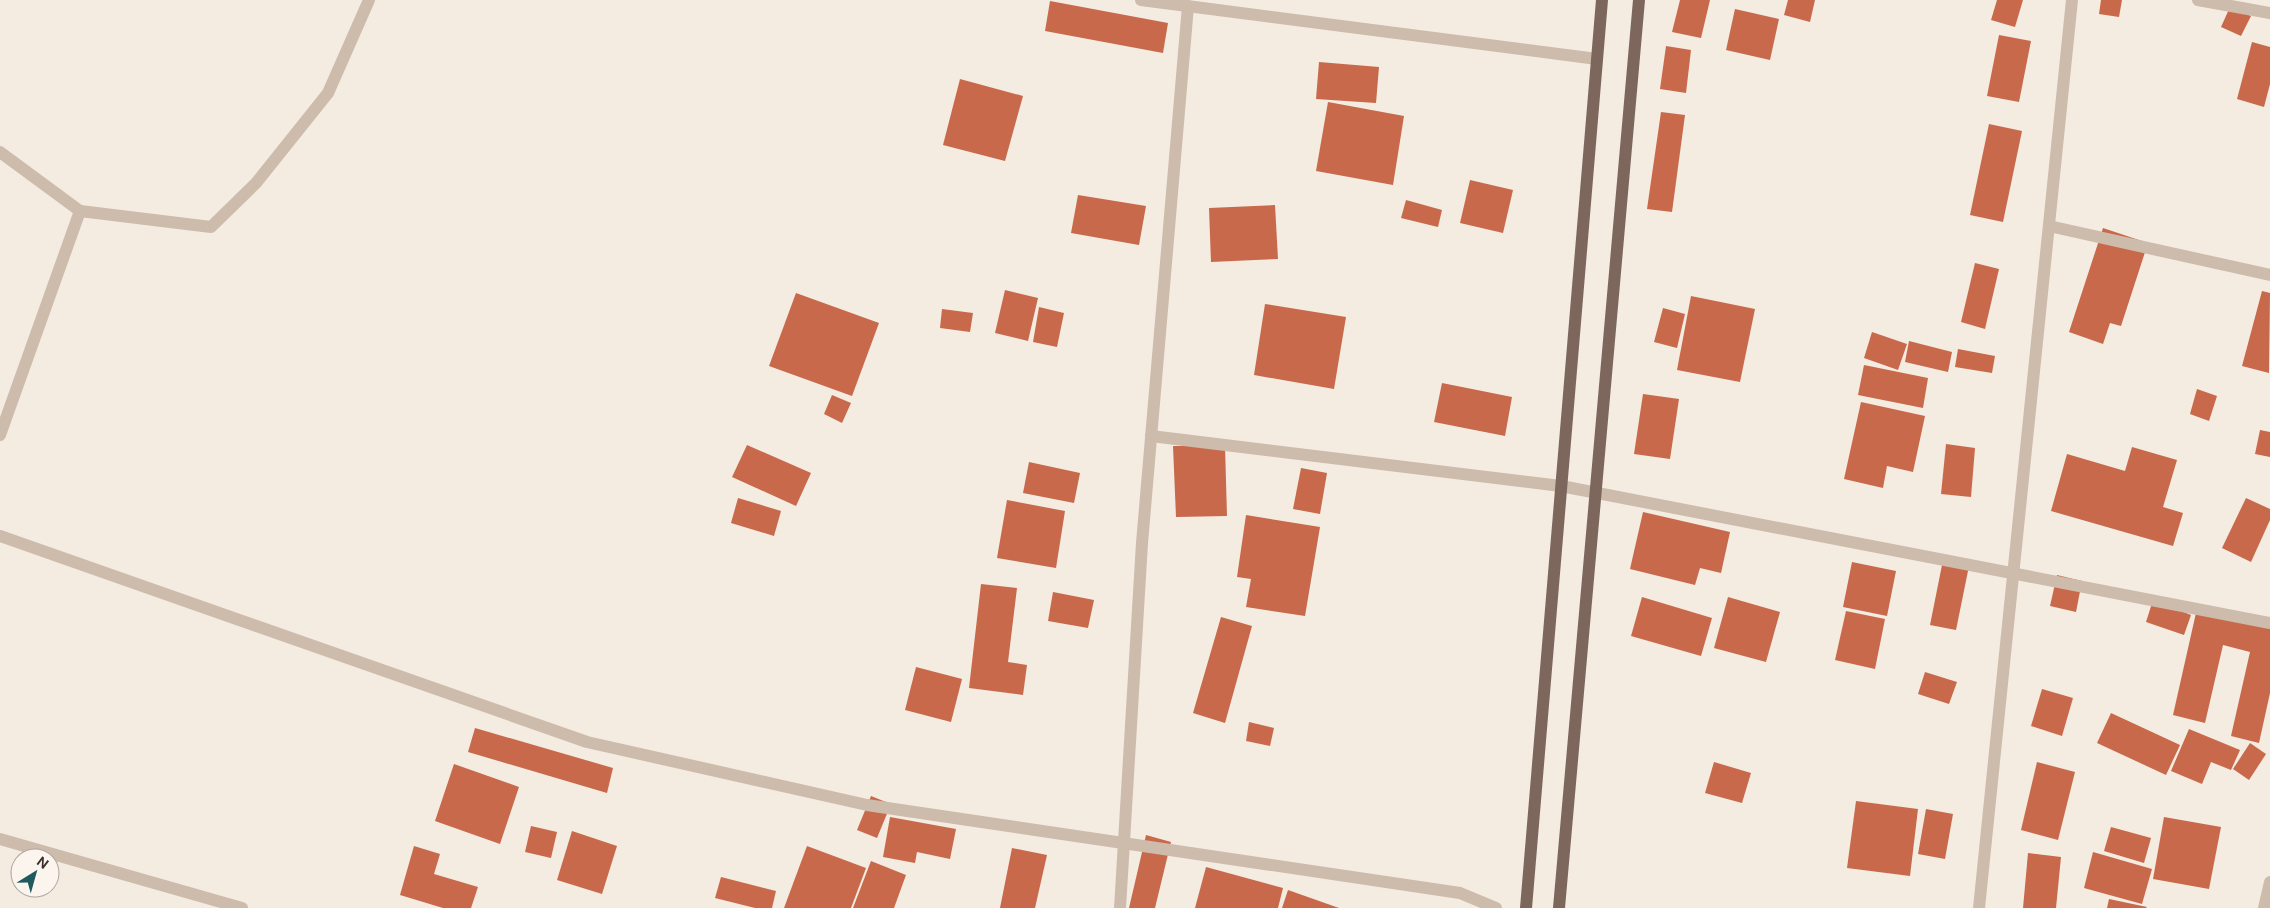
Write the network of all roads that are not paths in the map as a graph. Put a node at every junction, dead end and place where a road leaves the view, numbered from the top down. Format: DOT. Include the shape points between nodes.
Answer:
graph roads {
  1 [pos="369,0"];
  2 [pos="1141,0"];
  3 [pos="1602,0"];
  4 [pos="1639,0"];
  5 [pos="2072,0"];
  6 [pos="2198,0"];
  7 [pos="1188,6"];
  8 [pos="2270,13"];
  9 [pos="1597,59"];
  10 [pos="0,152"];
  11 [pos="80,212"];
  12 [pos="2049,226"];
  13 [pos="2270,275"];
  14 [pos="0,435"];
  15 [pos="1151,436"];
  16 [pos="1561,486"];
  17 [pos="1596,493"];
  18 [pos="0,536"];
  19 [pos="2012,574"];
  20 [pos="2270,623"];
  21 [pos="0,839"];
  22 [pos="1124,842"];
  23 [pos="2270,882"];
  24 [pos="242,908"];
  25 [pos="1120,908"];
  26 [pos="1496,908"];
  27 [pos="1526,908"];
  28 [pos="1559,908"];
  29 [pos="1978,908"];
  30 [pos="2264,908"];
  1 -- 11 [label="street" via="328,93 256,183 211,227"];
  2 -- 7 [label="street"];
  3 -- 9 [label="main road"];
  4 -- 17 [label="main road"];
  5 -- 12 [label="street"];
  6 -- 8 [label="street"];
  7 -- 9 [label="street"];
  7 -- 15 [label="street"];
  9 -- 16 [label="main road"];
  10 -- 11 [label="street"];
  11 -- 14 [label="street"];
  12 -- 13 [label="street"];
  12 -- 19 [label="street"];
  15 -- 16 [label="street"];
  15 -- 22 [label="street"];
  16 -- 17 [label="street"];
  16 -- 27 [label="main road"];
  17 -- 19 [label="street"];
  17 -- 28 [label="main road"];
  18 -- 22 [label="street" via="587,742 867,805"];
  19 -- 20 [label="street"];
  19 -- 29 [label="street"];
  21 -- 24 [label="street"];
  22 -- 25 [label="street"];
  22 -- 26 [label="street" via="1460,893"];
  23 -- 30 [label="street"];
}
